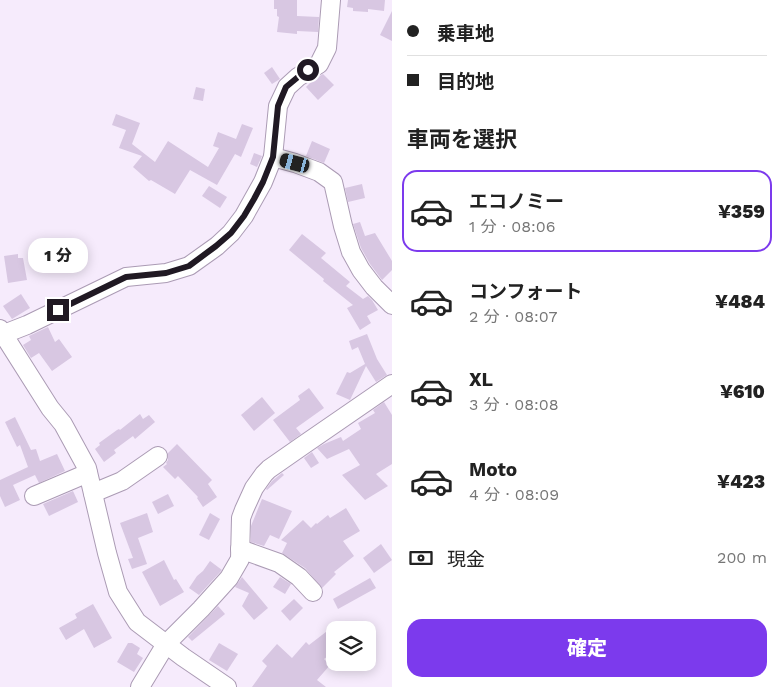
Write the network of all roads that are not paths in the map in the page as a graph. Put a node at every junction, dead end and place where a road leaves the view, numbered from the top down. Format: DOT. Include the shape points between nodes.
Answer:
graph roads {
  1 [pos="331,0"];
  2 [pos="273,157"];
  3 [pos="392,305"];
  4 [pos="2,331"];
  5 [pos="392,384"];
  6 [pos="158,456"];
  7 [pos="88,473"];
  8 [pos="93,494"];
  9 [pos="34,496"];
  10 [pos="240,549"];
  11 [pos="313,592"];
  12 [pos="166,644"];
  13 [pos="140,687"];
  14 [pos="227,687"];
  1 -- 2 [label="street" via="327,48 319,64 286,87 278,106"];
  2 -- 3 [label="street" via="319,172 333,182 351,252 374,287"];
  2 -- 4 [label="street" via="254,199 231,233 189,266 166,273 126,277 27,325"];
  4 -- 7 [label="street" via="63,424"];
  5 -- 10 [label="street" via="269,469 254,488 241,518"];
  6 -- 8 [label="street" via="122,481"];
  7 -- 8 [label="street"];
  7 -- 9 [label="street"];
  8 -- 12 [label="street" via="118,592 137,622"];
  10 -- 11 [label="street" via="279,563 300,577"];
  10 -- 12 [label="street" via="240,559 229,578"];
  12 -- 13 [label="street"];
  12 -- 14 [label="street"];
}
